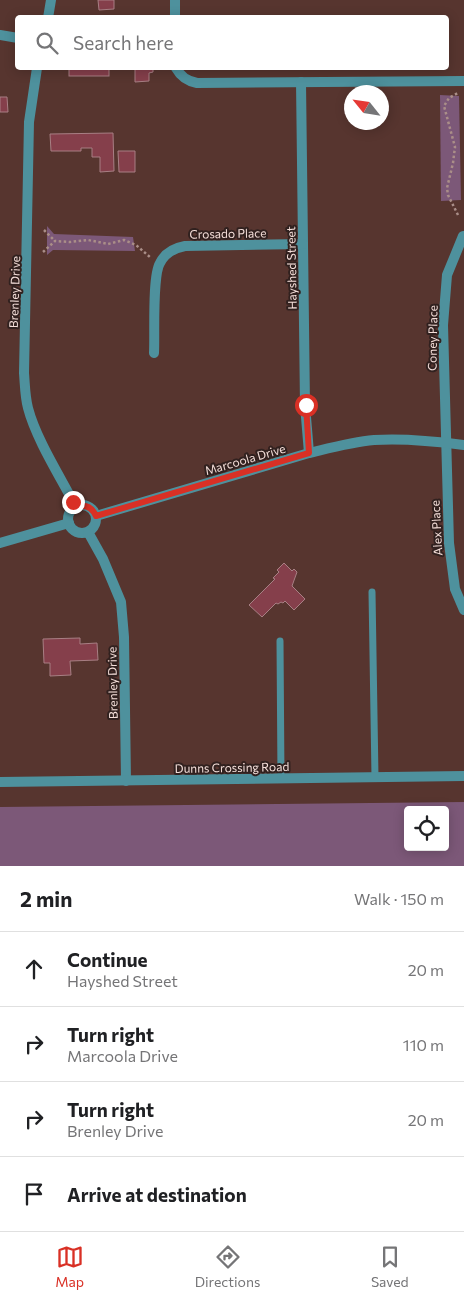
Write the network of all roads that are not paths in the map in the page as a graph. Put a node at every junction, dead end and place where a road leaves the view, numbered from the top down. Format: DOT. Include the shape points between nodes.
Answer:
graph roads {
  1 [pos="51,0"];
  2 [pos="175,0"];
  3 [pos="48,15"];
  4 [pos="175,15"];
  5 [pos="0,36"];
  6 [pos="15,38"];
  7 [pos="37,70"];
  8 [pos="177,70"];
  9 [pos="464,81"];
  10 [pos="301,82"];
  11 [pos="463,236"];
  12 [pos="303,244"];
  13 [pos="154,352"];
  14 [pos="445,442"];
  15 [pos="464,445"];
  16 [pos="309,453"];
  17 [pos="76,507"];
  18 [pos="96,516"];
  19 [pos="69,523"];
  20 [pos="88,532"];
  21 [pos="0,543"];
  22 [pos="372,592"];
  23 [pos="464,610"];
  24 [pos="280,641"];
  25 [pos="464,776"];
  26 [pos="375,777"];
  27 [pos="281,778"];
  28 [pos="126,781"];
  29 [pos="0,782"];
  1 -- 3 [label="street"];
  2 -- 4 [label="street"];
  5 -- 6 [label="street"];
  7 -- 17 [label="street, Brenley Drive" via="30,122 25,392 34,427"];
  8 -- 10 [label="street" via="184,79 197,83"];
  9 -- 10 [label="street"];
  10 -- 12 [label="street, Hayshed Street"];
  11 -- 14 [label="street, Coney Place" via="447,275 444,306"];
  12 -- 13 [label="street, Crosado Place" via="185,246 170,251 157,270"];
  12 -- 16 [label="street, Hayshed Street"];
  14 -- 15 [label="street, Marcoola Drive"];
  14 -- 16 [label="street, Marcoola Drive" via="374,440"];
  14 -- 23 [label="street, Alex Place" via="451,563 455,589"];
  16 -- 18 [label="street, Marcoola Drive"];
  17 -- 18 [label="street" via="84,505"];
  17 -- 19 [label="street" via="69,514"];
  18 -- 20 [label="street" via="94,527"];
  19 -- 20 [label="street" via="76,532"];
  19 -- 21 [label="street"];
  20 -- 28 [label="street, Brenley Drive" via="121,602"];
  22 -- 26 [label="lane"];
  24 -- 27 [label="lane"];
  25 -- 26 [label="street, Dunns Crossing Road"];
  26 -- 27 [label="street, Dunns Crossing Road"];
  27 -- 28 [label="street, Dunns Crossing Road"];
  28 -- 29 [label="street, Dunns Crossing Road"];
}
